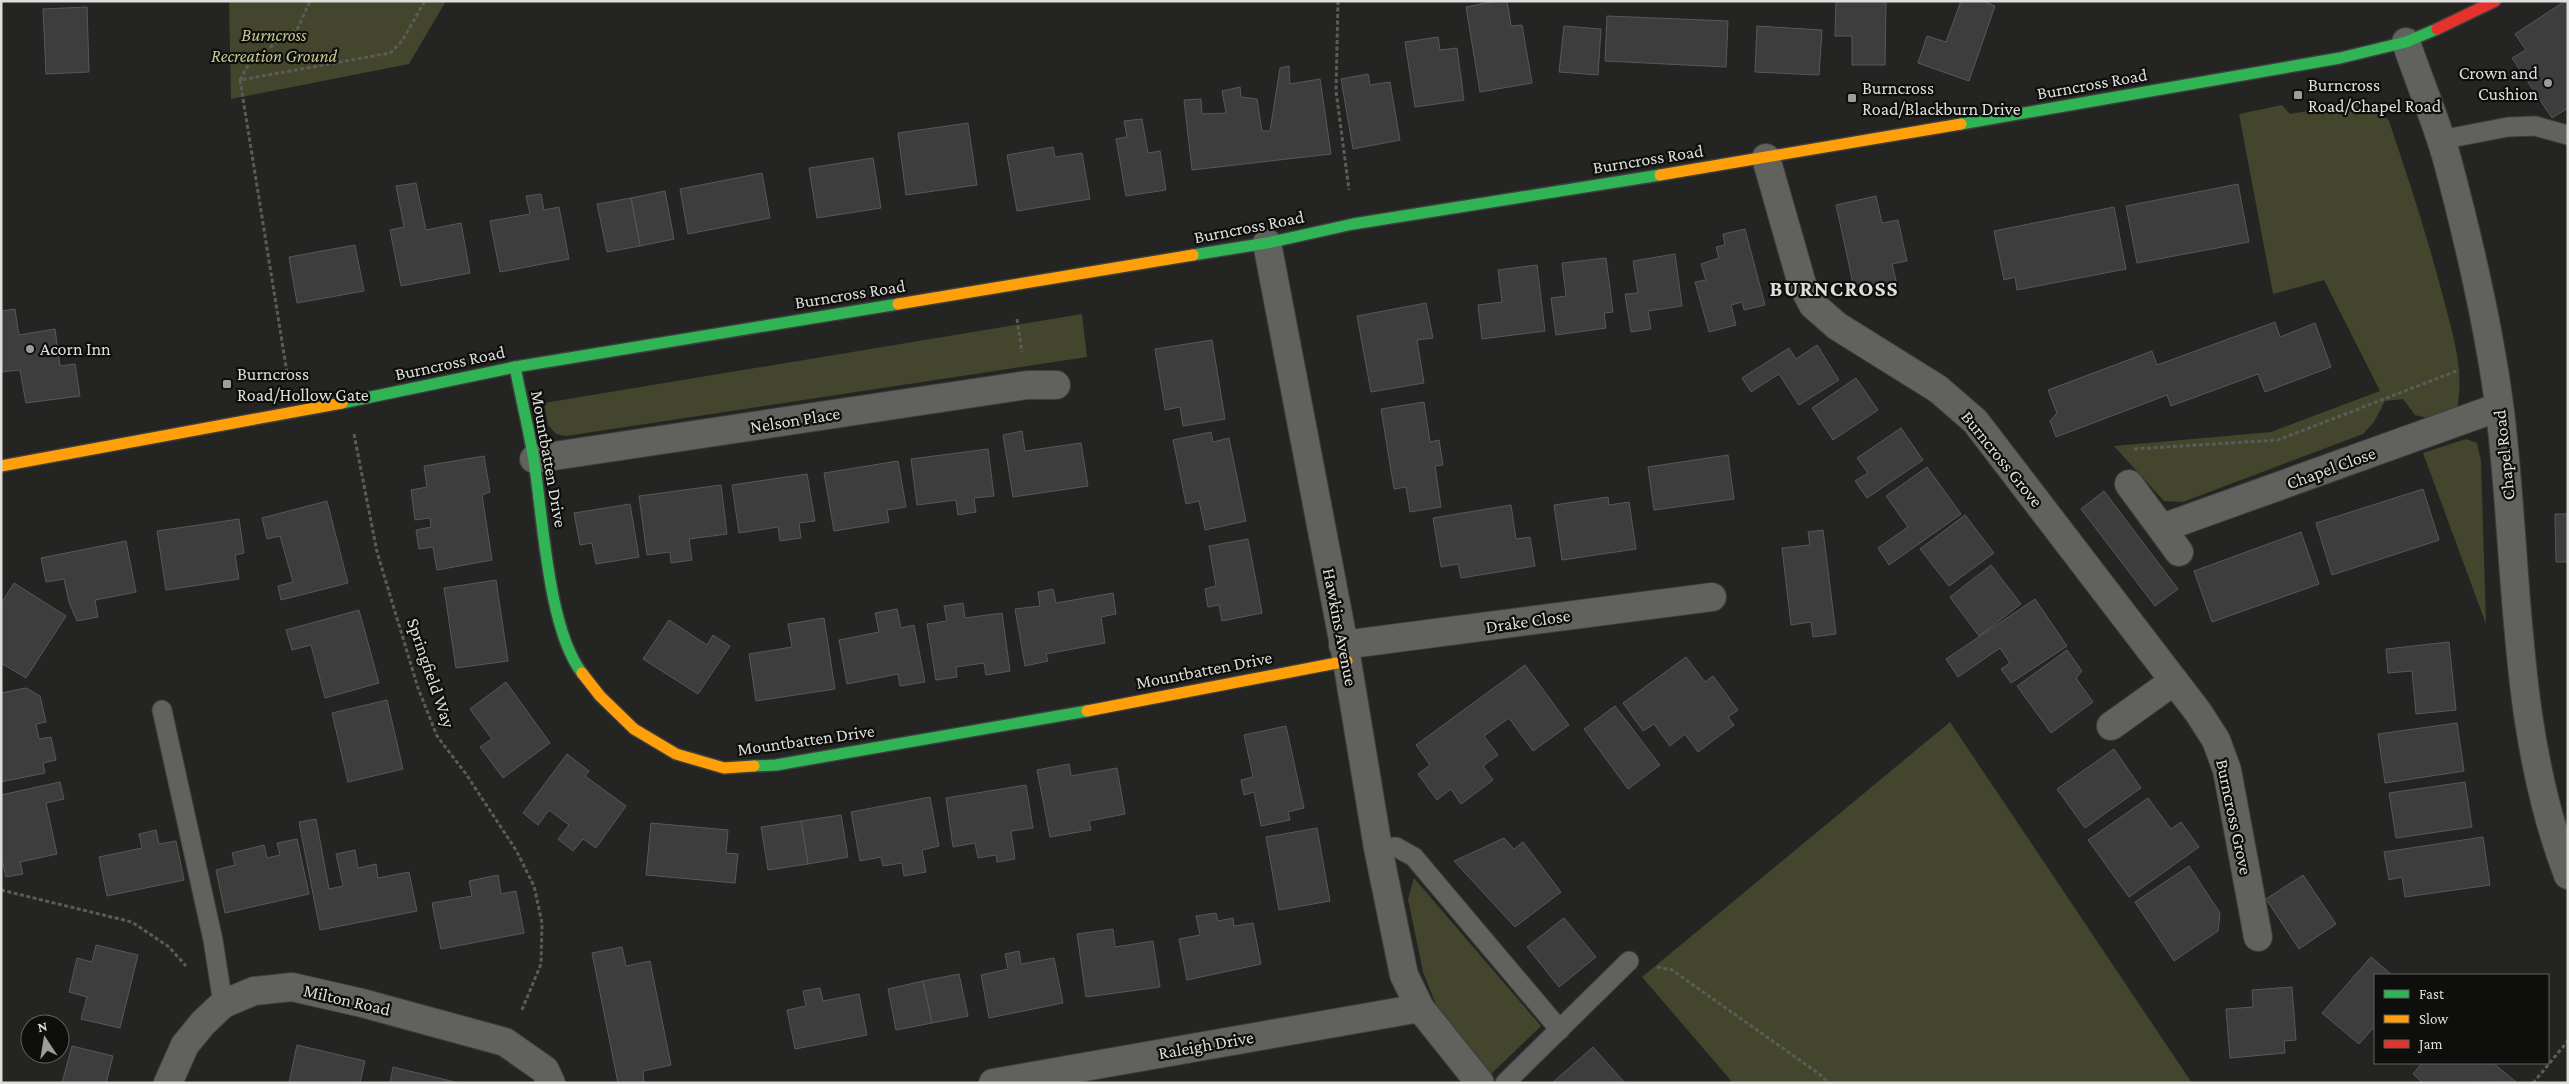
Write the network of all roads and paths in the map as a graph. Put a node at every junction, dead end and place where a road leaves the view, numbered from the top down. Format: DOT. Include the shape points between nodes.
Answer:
graph roads {
  1 [pos="310,1"];
  2 [pos="426,1"];
  3 [pos="1338,1"];
  4 [pos="2495,1"];
  5 [pos="2406,42"];
  6 [pos="240,80"];
  7 [pos="2568,136"];
  8 [pos="2440,140"];
  9 [pos="1766,158"];
  10 [pos="1353,224"];
  11 [pos="1267,242"];
  12 [pos="1012,285"];
  13 [pos="2491,357"];
  14 [pos="515,367"];
  15 [pos="1027,385"];
  16 [pos="1056,385"];
  17 [pos="348,402"];
  18 [pos="2499,407"];
  19 [pos="293,411"];
  20 [pos="534,459"];
  21 [pos="1,466"];
  22 [pos="2129,484"];
  23 [pos="2162,528"];
  24 [pos="2179,552"];
  25 [pos="1712,597"];
  26 [pos="1345,653"];
  27 [pos="2174,681"];
  28 [pos="162,710"];
  29 [pos="2111,726"];
  30 [pos="1378,848"];
  31 [pos="2568,875"];
  32 [pos="1,890"];
  33 [pos="2258,937"];
  34 [pos="1629,961"];
  35 [pos="223,1004"];
  36 [pos="1420,1008"];
  37 [pos="1560,1030"];
  38 [pos="505,1042"];
  39 [pos="2568,1042"];
  40 [pos="168,1083"];
  41 [pos="551,1083"];
  42 [pos="993,1083"];
  43 [pos="1480,1083"];
  44 [pos="1505,1083"];
  45 [pos="1829,1083"];
  46 [pos="2533,1083"];
  1 -- 6 [label="path" via="298,28 251,60"];
  2 -- 6 [label="path" via="402,41 390,53"];
  3 -- 10 [label="path" via="1336,91"];
  4 -- 5 [label="main road, Burncross Road"];
  5 -- 8 [label="street, Chapel Road"];
  5 -- 9 [label="main road, Burncross Road" via="2340,58"];
  6 -- 19 [label="path"];
  7 -- 8 [label="lane" via="2535,126 2508,127"];
  8 -- 13 [label="street, Chapel Road"];
  9 -- 10 [label="main road, Burncross Road"];
  9 -- 27 [label="street, Burncross Grove" via="1802,284 1813,305 1837,326 1938,389 1975,421"];
  10 -- 11 [label="main road, Burncross Road"];
  11 -- 12 [label="main road, Burncross Road"];
  11 -- 26 [label="street, Hawkins Avenue"];
  12 -- 14 [label="main road, Burncross Road"];
  12 -- 15 [label="path"];
  13 -- 18 [label="street, Chapel Road"];
  13 -- 22 [label="path" via="2278,440 2128,449 2140,464"];
  14 -- 17 [label="main road, Burncross Road"];
  14 -- 20 [label="main road, Mountbatten Drive"];
  15 -- 16 [label="street, Nelson Place"];
  15 -- 20 [label="street, Nelson Place"];
  17 -- 19 [label="main road, Burncross Road"];
  17 -- 38 [label="path, Springfield Way" via="377,552 418,688 437,736 516,850 534,886 542,923 541,964"];
  18 -- 23 [label="street, Chapel Close"];
  18 -- 31 [label="street, Chapel Road" via="2515,619 2526,715 2543,794"];
  19 -- 21 [label="main road, Burncross Road"];
  20 -- 26 [label="main road, Mountbatten Drive" via="557,616 573,662 600,696 634,729 676,754 724,768 776,764 991,729"];
  22 -- 23 [label="street"];
  23 -- 24 [label="street"];
  25 -- 26 [label="street, Drake Close"];
  26 -- 30 [label="street, Hawkins Avenue"];
  27 -- 29 [label="street"];
  27 -- 33 [label="street, Burncross Grove" via="2216,740 2227,770"];
  28 -- 35 [label="lane" via="213,940"];
  30 -- 36 [label="street, Hawkins Avenue" via="1404,975"];
  30 -- 37 [label="lane" via="1396,847 1414,857"];
  32 -- 35 [label="path" via="132,922 169,947"];
  34 -- 37 [label="lane"];
  34 -- 45 [label="path" via="1672,970"];
  35 -- 38 [label="street, Milton Road" via="254,991 292,987"];
  35 -- 40 [label="street, Milton Road" via="185,1045"];
  36 -- 42 [label="street, Raleigh Drive"];
  36 -- 43 [label="street, Hawkins Avenue"];
  37 -- 44 [label="lane"];
  38 -- 41 [label="street, Milton Road" via="545,1070"];
  39 -- 46 [label="path"];
}
